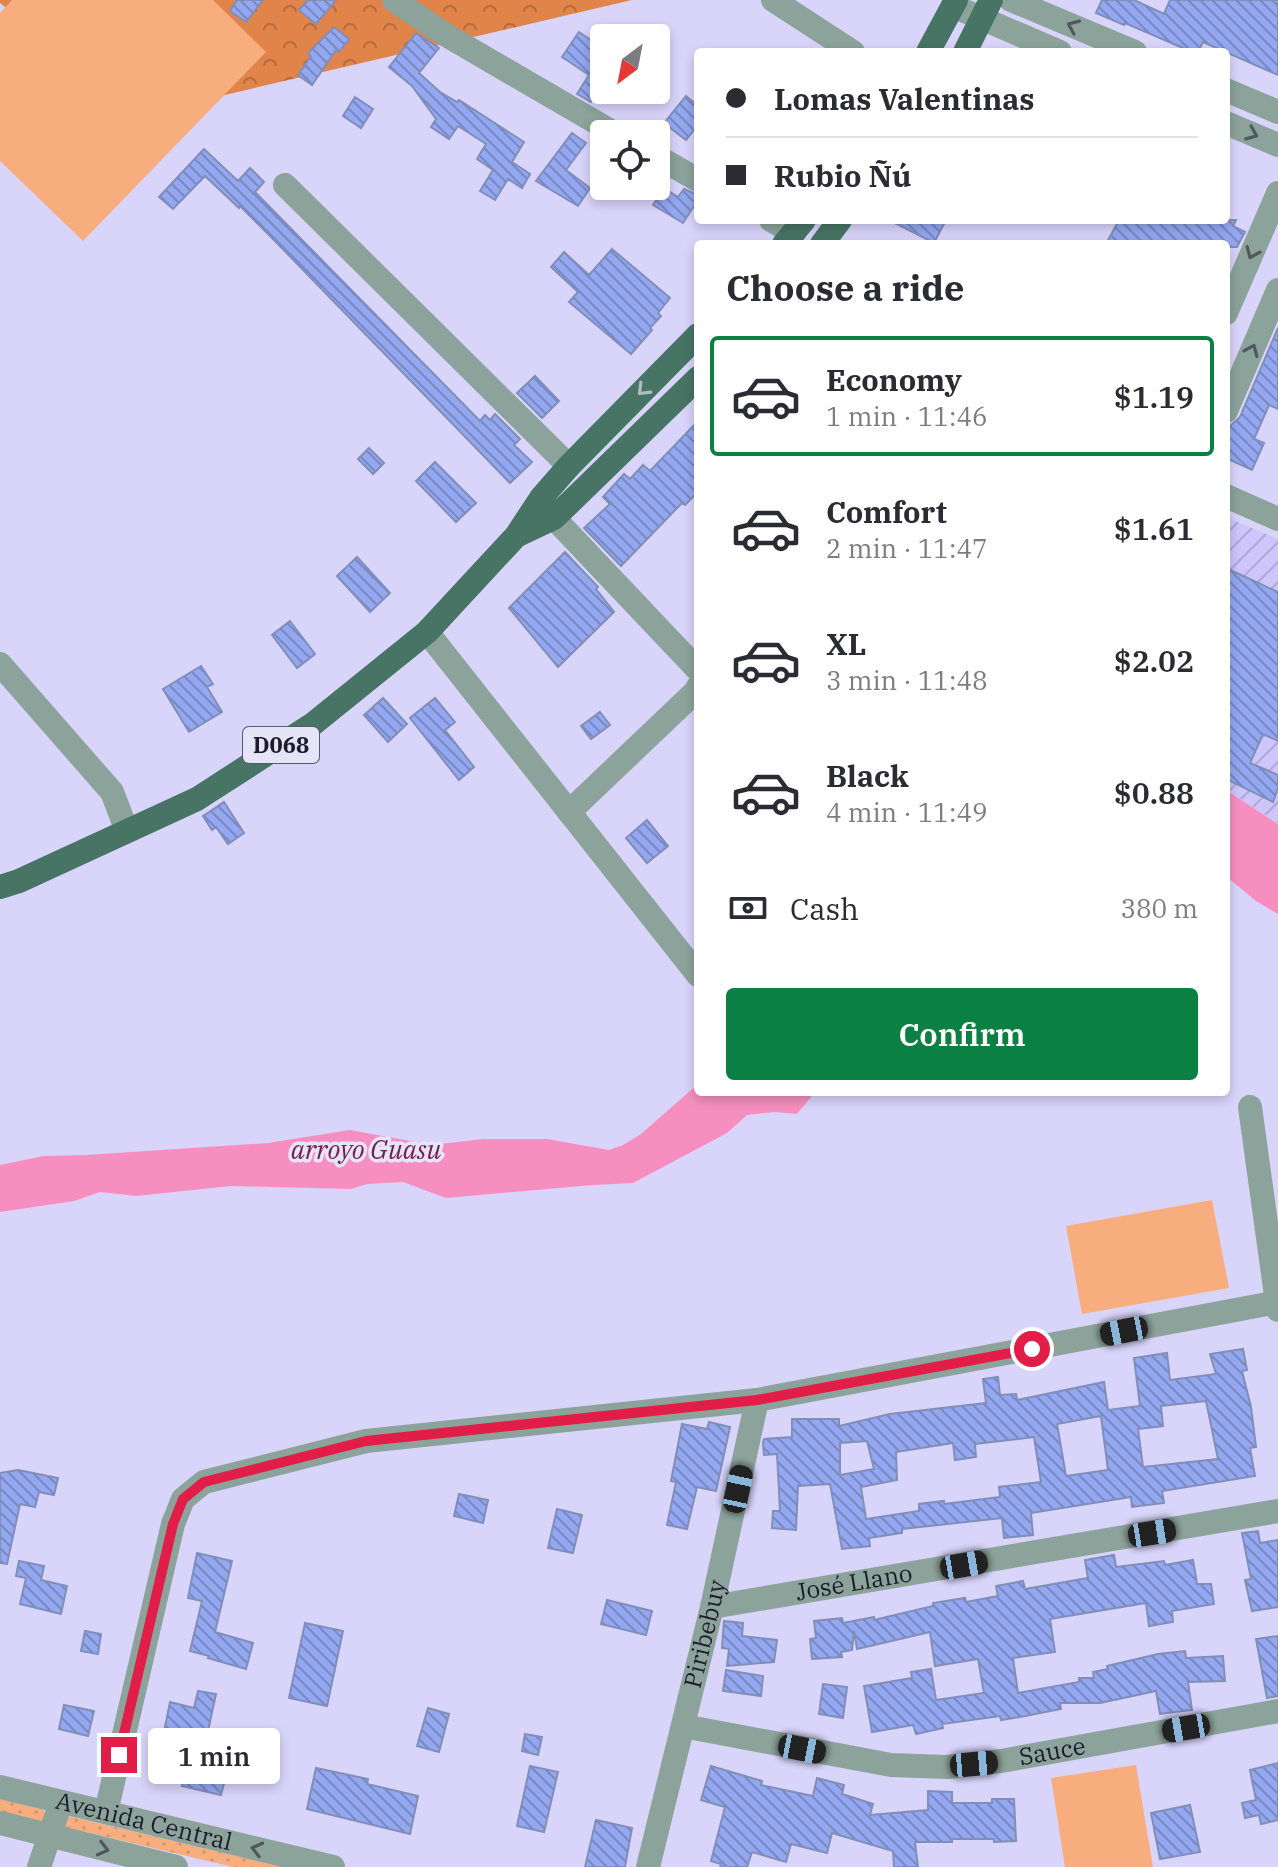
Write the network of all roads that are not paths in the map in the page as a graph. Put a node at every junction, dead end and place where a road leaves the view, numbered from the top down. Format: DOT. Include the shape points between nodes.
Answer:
graph roads {
  1 [pos="394,0"];
  2 [pos="773,0"];
  3 [pos="1011,0"];
  4 [pos="954,3"];
  5 [pos="987,9"];
  6 [pos="847,48"];
  7 [pos="930,48"];
  8 [pos="967,48"];
  9 [pos="1053,48"];
  10 [pos="1125,48"];
  11 [pos="1230,92"];
  12 [pos="1278,112"];
  13 [pos="592,120"];
  14 [pos="1230,125"];
  15 [pos="1278,145"];
  16 [pos="670,164"];
  17 [pos="694,178"];
  18 [pos="285,185"];
  19 [pos="1278,193"];
  20 [pos="1278,290"];
  21 [pos="1230,304"];
  22 [pos="694,339"];
  23 [pos="694,382"];
  24 [pos="1230,402"];
  25 [pos="569,466"];
  26 [pos="1230,498"];
  27 [pos="554,518"];
  28 [pos="1278,519"];
  29 [pos="516,536"];
  30 [pos="427,632"];
  31 [pos="0,664"];
  32 [pos="694,666"];
  33 [pos="694,693"];
  34 [pos="569,812"];
  35 [pos="127,831"];
  36 [pos="0,887"];
  37 [pos="694,970"];
  38 [pos="1250,1107"];
  39 [pos="1278,1305"];
  40 [pos="757,1400"];
  41 [pos="1278,1511"];
  42 [pos="712,1607"];
  43 [pos="1278,1711"];
  44 [pos="683,1726"];
  45 [pos="0,1787"];
  46 [pos="61,1802"];
  47 [pos="106,1812"];
  48 [pos="0,1823"];
  49 [pos="51,1835"];
  50 [pos="39,1867"];
  51 [pos="176,1867"];
  52 [pos="333,1867"];
  53 [pos="648,1867"];
  1 -- 13 [label="street"];
  2 -- 6 [label="street"];
  10 -- 3 [label="street, one-way"];
  4 -- 5 [label="street"];
  4 -- 7 [label="main road"];
  5 -- 8 [label="main road"];
  5 -- 9 [label="street"];
  11 -- 12 [label="street"];
  14 -- 15 [label="street, one-way"];
  16 -- 17 [label="street"];
  18 -- 25 [label="street"];
  19 -- 21 [label="street, one-way"];
  24 -- 20 [label="street, one-way"];
  22 -- 25 [label="main road, D068, one-way"];
  23 -- 27 [label="main road, D068"];
  25 -- 29 [label="main road, D068"];
  26 -- 28 [label="street"];
  27 -- 29 [label="main road, D068"];
  27 -- 32 [label="street"];
  29 -- 30 [label="main road, D068"];
  30 -- 34 [label="street"];
  30 -- 35 [label="main road, D068" via="313,724 197,799"];
  31 -- 35 [label="street" via="112,792"];
  33 -- 34 [label="street"];
  34 -- 37 [label="street"];
  35 -- 36 [label="main road, D068"];
  38 -- 39 [label="street"];
  39 -- 40 [label="street"];
  40 -- 42 [label="street, Piribebuy"];
  40 -- 47 [label="street" via="366,1441 204,1482 183,1499 173,1524"];
  41 -- 42 [label="street, José Llano"];
  42 -- 44 [label="street, Piribebuy"];
  43 -- 44 [label="street, Sauce" via="947,1767 891,1765"];
  44 -- 53 [label="street, Piribebuy"];
  45 -- 46 [label="street, Avenida Central"];
  46 -- 47 [label="street, Avenida Central"];
  46 -- 49 [label="street"];
  52 -- 47 [label="street, Avenida Central, one-way"];
  48 -- 49 [label="street, Avenida Central"];
  49 -- 50 [label="street"];
  49 -- 51 [label="street, Avenida Central, one-way"];
}
